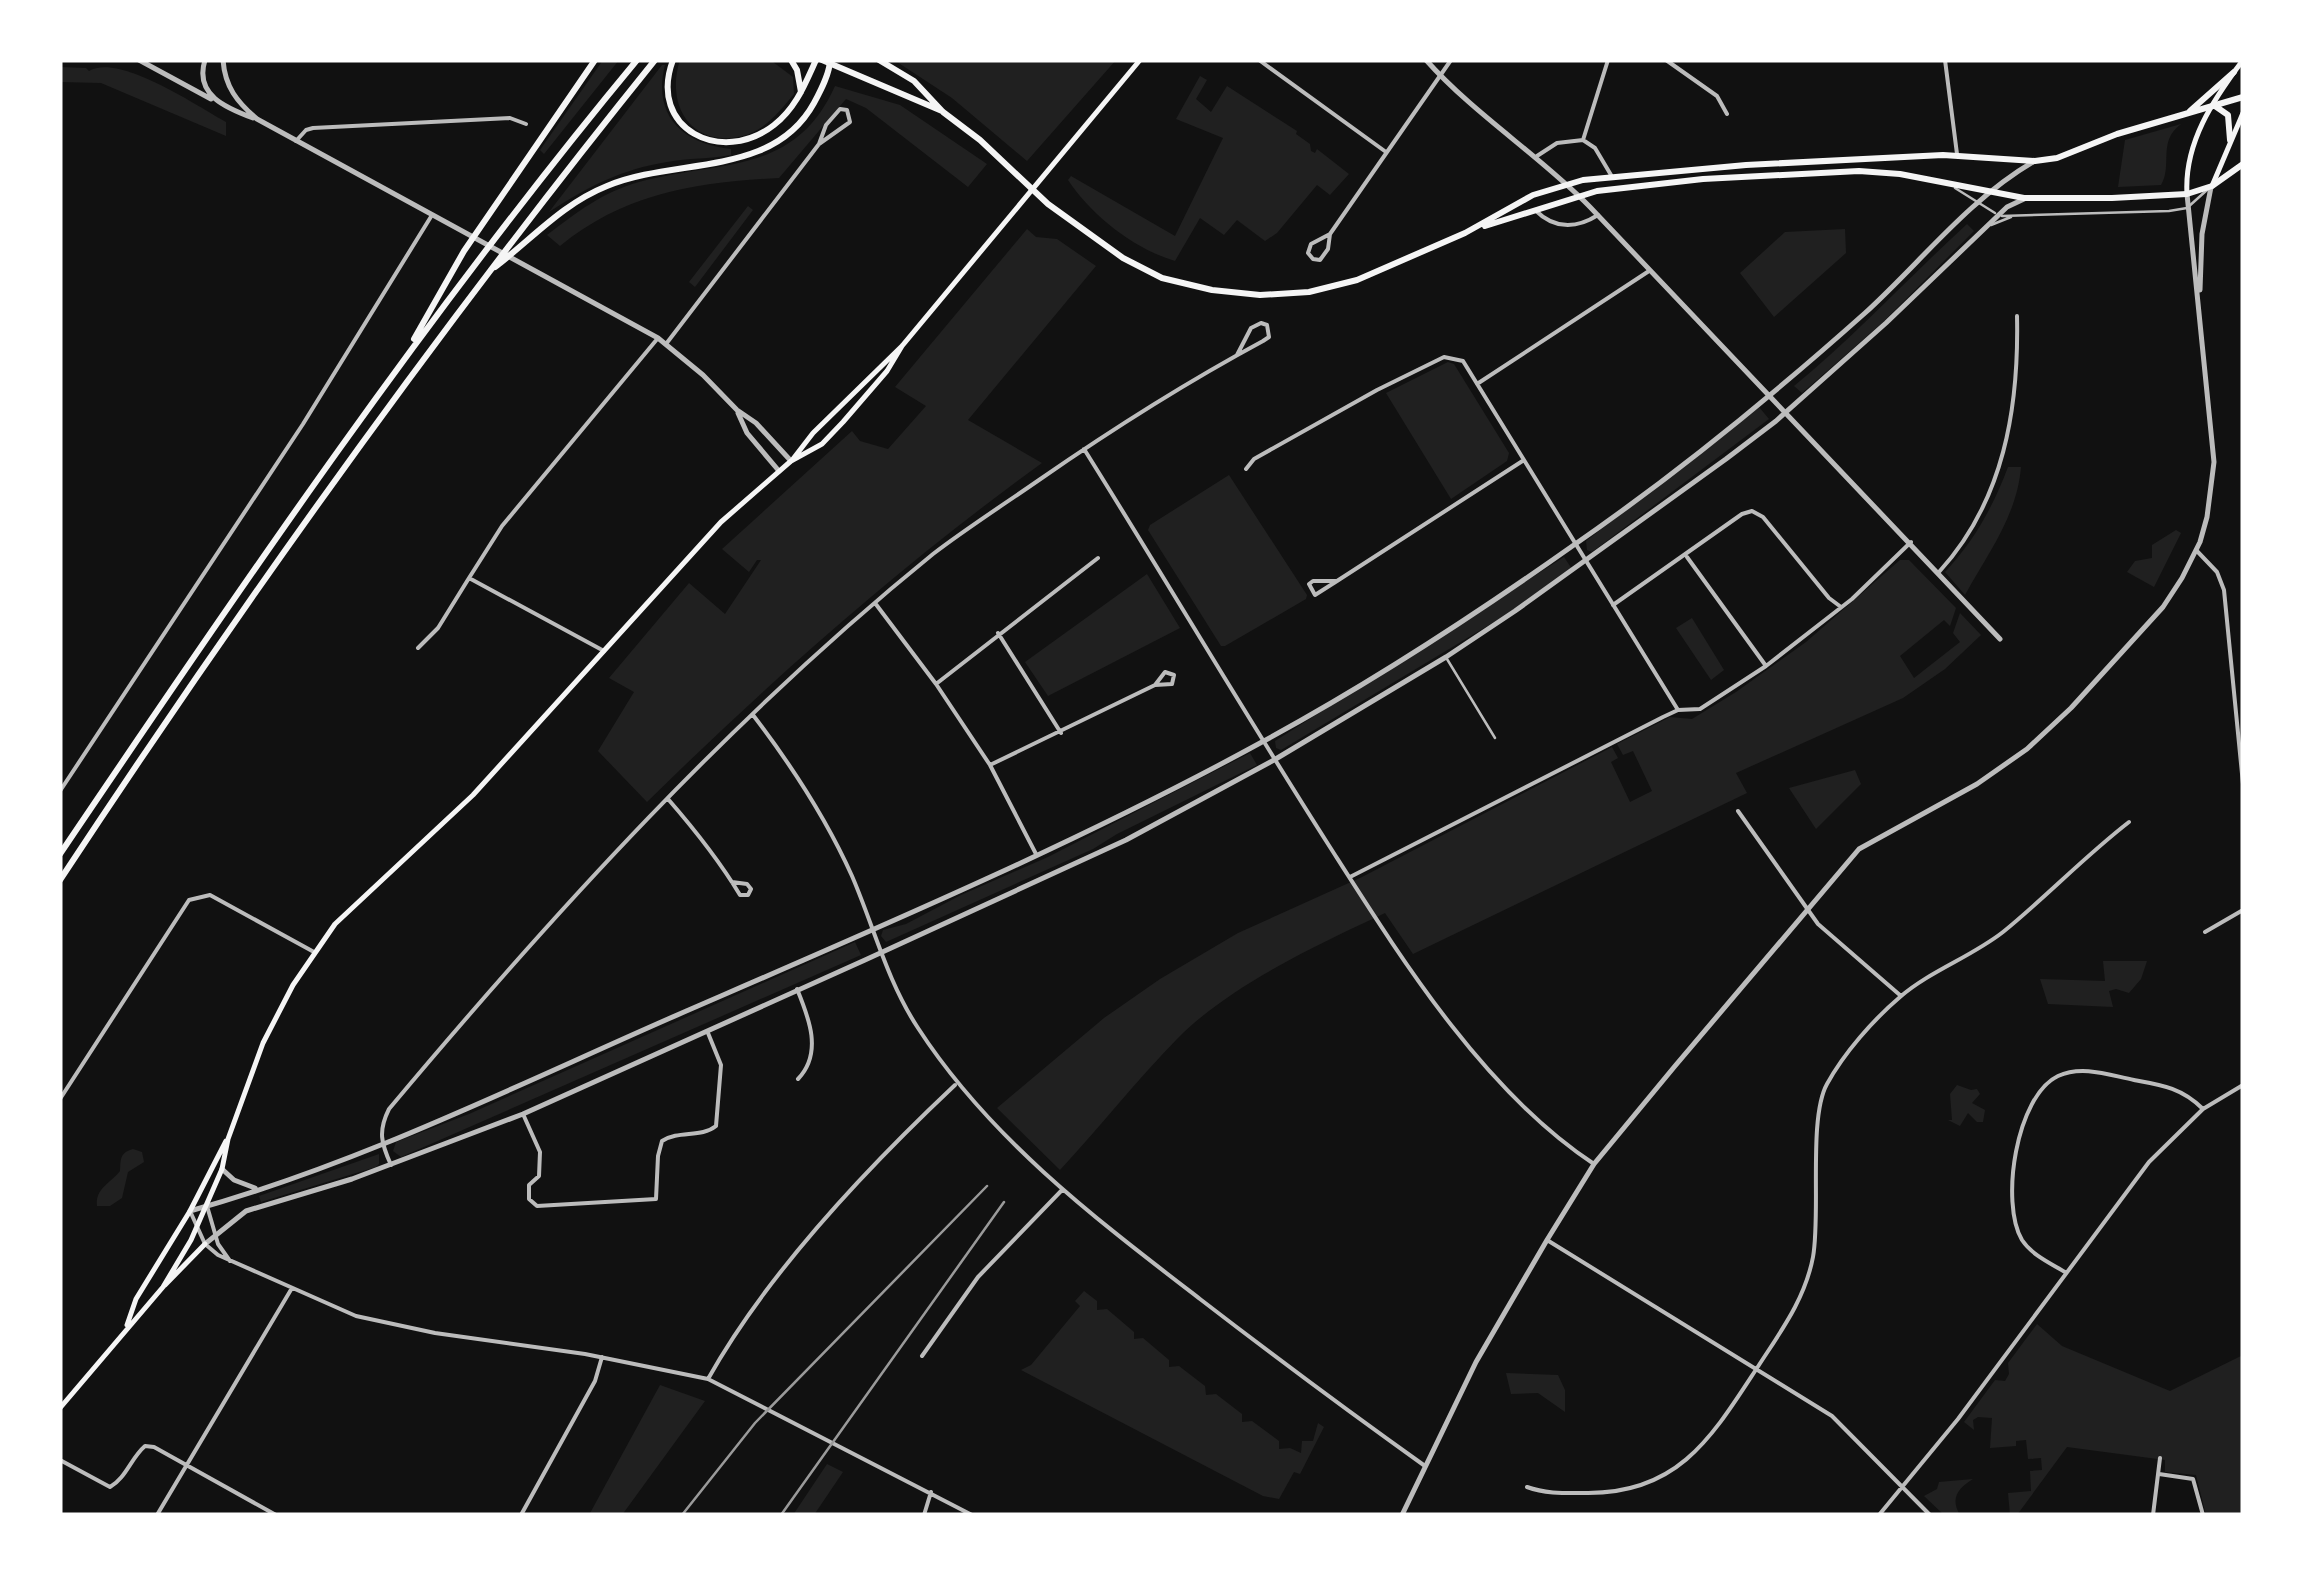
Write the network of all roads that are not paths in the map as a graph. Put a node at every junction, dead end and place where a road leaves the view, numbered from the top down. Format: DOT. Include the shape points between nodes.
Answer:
graph roads {
  1 [pos="139,60"];
  2 [pos="204,60"];
  3 [pos="223,60"];
  4 [pos="586,60"];
  5 [pos="595,60"];
  6 [pos="636,60"];
  7 [pos="655,60"];
  8 [pos="672,60"];
  9 [pos="791,60"];
  10 [pos="819,60"];
  11 [pos="879,60"];
  12 [pos="1140,60"];
  13 [pos="1259,60"];
  14 [pos="1426,60"];
  15 [pos="1451,60"];
  16 [pos="1608,60"];
  17 [pos="1666,60"];
  18 [pos="1945,60"];
  19 [pos="2243,60"];
  20 [pos="830,62"];
  21 [pos="2234,72"];
  22 [pos="586,74"];
  23 [pos="1440,76"];
  24 [pos="801,93"];
  25 [pos="2243,97"];
  26 [pos="218,102"];
  27 [pos="2214,105"];
  28 [pos="943,112"];
  29 [pos="2190,112"];
  30 [pos="2243,113"];
  31 [pos="1727,114"];
  32 [pos="257,119"];
  33 [pos="526,124"];
  34 [pos="1583,140"];
  35 [pos="2230,140"];
  36 [pos="296,141"];
  37 [pos="819,144"];
  38 [pos="1386,152"];
  39 [pos="1538,156"];
  40 [pos="1957,156"];
  41 [pos="2035,161"];
  42 [pos="2240,166"];
  43 [pos="1611,175"];
  44 [pos="1946,181"];
  45 [pos="1566,183"];
  46 [pos="2212,186"];
  47 [pos="1989,193"];
  48 [pos="2187,194"];
  49 [pos="1578,195"];
  50 [pos="2025,198"];
  51 [pos="1978,204"];
  52 [pos="2187,208"];
  53 [pos="1534,209"];
  54 [pos="432,215"];
  55 [pos="1598,215"];
  56 [pos="1998,215"];
  57 [pos="2013,216"];
  58 [pos="1985,228"];
  59 [pos="1465,233"];
  60 [pos="1330,234"];
  61 [pos="494,266"];
  62 [pos="1650,270"];
  63 [pos="2199,293"];
  64 [pos="2016,316"];
  65 [pos="658,338"];
  66 [pos="666,344"];
  67 [pos="902,346"];
  68 [pos="1237,354"];
  69 [pos="398,366"];
  70 [pos="1478,384"];
  71 [pos="1770,394"];
  72 [pos="737,410"];
  73 [pos="1786,411"];
  74 [pos="1084,448"];
  75 [pos="1524,460"];
  76 [pos="791,461"];
  77 [pos="1246,470"];
  78 [pos="779,471"];
  79 [pos="1911,542"];
  80 [pos="1576,544"];
  81 [pos="2196,550"];
  82 [pos="1686,555"];
  83 [pos="1098,558"];
  84 [pos="1588,562"];
  85 [pos="1939,572"];
  86 [pos="469,578"];
  87 [pos="1337,581"];
  88 [pos="875,603"];
  89 [pos="1614,605"];
  90 [pos="1842,607"];
  91 [pos="998,633"];
  92 [pos="2000,639"];
  93 [pos="418,648"];
  94 [pos="604,652"];
  95 [pos="1446,657"];
  96 [pos="1766,666"];
  97 [pos="936,684"];
  98 [pos="1155,685"];
  99 [pos="1678,710"];
  100 [pos="753,715"];
  101 [pos="1061,732"];
  102 [pos="1495,738"];
  103 [pos="1263,742"];
  104 [pos="1274,760"];
  105 [pos="990,765"];
  106 [pos="2243,784"];
  107 [pos="60,792"];
  108 [pos="668,799"];
  109 [pos="1738,810"];
  110 [pos="2129,822"];
  111 [pos="60,854"];
  112 [pos="1036,854"];
  113 [pos="1350,877"];
  114 [pos="60,880"];
  115 [pos="732,882"];
  116 [pos="1810,908"];
  117 [pos="2243,910"];
  118 [pos="873,928"];
  119 [pos="2205,932"];
  120 [pos="314,952"];
  121 [pos="879,954"];
  122 [pos="797,989"];
  123 [pos="1901,996"];
  124 [pos="707,1030"];
  125 [pos="798,1079"];
  126 [pos="957,1083"];
  127 [pos="2243,1085"];
  128 [pos="60,1098"];
  129 [pos="2203,1109"];
  130 [pos="523,1114"];
  131 [pos="228,1139"];
  132 [pos="382,1145"];
  133 [pos="1594,1164"];
  134 [pos="391,1165"];
  135 [pos="222,1169"];
  136 [pos="258,1188"];
  137 [pos="1062,1190"];
  138 [pos="208,1206"];
  139 [pos="190,1210"];
  140 [pos="198,1226"];
  141 [pos="214,1235"];
  142 [pos="1546,1240"];
  143 [pos="206,1244"];
  144 [pos="196,1254"];
  145 [pos="218,1256"];
  146 [pos="231,1262"];
  147 [pos="2065,1272"];
  148 [pos="163,1286"];
  149 [pos="292,1288"];
  150 [pos="126,1328"];
  151 [pos="922,1356"];
  152 [pos="602,1357"];
  153 [pos="1756,1369"];
  154 [pos="708,1379"];
  155 [pos="60,1408"];
  156 [pos="2160,1458"];
  157 [pos="60,1460"];
  158 [pos="187,1465"];
  159 [pos="1425,1466"];
  160 [pos="2160,1474"];
  161 [pos="1527,1487"];
  162 [pos="1903,1487"];
  163 [pos="931,1492"];
  164 [pos="157,1515"];
  165 [pos="276,1515"];
  166 [pos="520,1515"];
  167 [pos="924,1515"];
  168 [pos="972,1515"];
  169 [pos="1402,1515"];
  170 [pos="1879,1515"];
  171 [pos="1930,1515"];
  172 [pos="2153,1515"];
  173 [pos="2203,1515"];
  1 -- 26 [label="street"];
  2 -- 26 [label="street" via="203,80"];
  3 -- 32 [label="street" via="234,98"];
  4 -- 22 [label="main road"];
  5 -- 22 [label="main road"];
  6 -- 69 [label="main road"];
  7 -- 61 [label="main road"];
  8 -- 24 [label="main road" via="667,90 673,112 698,136 717,143 735,144 766,131"];
  9 -- 24 [label="main road"];
  10 -- 20 [label="main road"];
  10 -- 24 [label="main road"];
  11 -- 28 [label="main road" via="914,81"];
  12 -- 67 [label="main road"];
  13 -- 38 [label="street"];
  14 -- 23 [label="street"];
  15 -- 23 [label="street"];
  16 -- 34 [label="street"];
  17 -- 31 [label="street" via="1717,96"];
  18 -- 40 [label="street"];
  19 -- 21 [label="main road"];
  20 -- 28 [label="main road"];
  20 -- 61 [label="main road" via="806,116 778,142 741,158 604,186 558,212"];
  21 -- 27 [label="main road"];
  21 -- 29 [label="main road"];
  22 -- 69 [label="main road" via="464,251"];
  23 -- 38 [label="street"];
  23 -- 39 [label="street"];
  25 -- 27 [label="main road"];
  26 -- 32 [label="street"];
  27 -- 29 [label="main road"];
  27 -- 35 [label="main road" via="2230,118"];
  27 -- 48 [label="main road" via="2189,151"];
  28 -- 59 [label="main road" via="1095,240 1162,278 1237,294 1284,295 1358,280"];
  29 -- 41 [label="main road"];
  30 -- 35 [label="main road"];
  32 -- 36 [label="street"];
  33 -- 36 [label="street" via="510,118 313,128"];
  34 -- 39 [label="street" via="1557,143"];
  34 -- 43 [label="street"];
  35 -- 46 [label="main road"];
  36 -- 54 [label="street"];
  37 -- 37 [label="street" via="850,122 847,110 834,114"];
  37 -- 66 [label="street"];
  38 -- 60 [label="street"];
  39 -- 45 [label="street"];
  40 -- 41 [label="main road"];
  40 -- 43 [label="main road"];
  41 -- 47 [label="street"];
  42 -- 46 [label="main road"];
  43 -- 45 [label="main road"];
  44 -- 47 [label="main road"];
  44 -- 49 [label="main road" via="1859,172 1715,178"];
  44 -- 51 [label="lane"];
  45 -- 49 [label="street"];
  45 -- 59 [label="main road"];
  46 -- 48 [label="main road"];
  46 -- 52 [label="lane"];
  46 -- 63 [label="street"];
  47 -- 50 [label="main road"];
  47 -- 51 [label="street"];
  48 -- 50 [label="main road"];
  48 -- 52 [label="street"];
  49 -- 53 [label="main road"];
  49 -- 55 [label="street"];
  50 -- 56 [label="street"];
  51 -- 56 [label="lane"];
  51 -- 71 [label="street"];
  52 -- 57 [label="lane"];
  52 -- 63 [label="street"];
  53 -- 55 [label="street" via="1562,226"];
  53 -- 59 [label="main road"];
  54 -- 65 [label="street"];
  54 -- 107 [label="street"];
  55 -- 62 [label="street"];
  56 -- 57 [label="lane"];
  56 -- 58 [label="street"];
  57 -- 58 [label="lane"];
  58 -- 73 [label="street"];
  60 -- 60 [label="street" via="1310,244 1313,259 1325,256"];
  61 -- 114 [label="main road" via="247,605"];
  62 -- 70 [label="street"];
  62 -- 71 [label="street"];
  63 -- 81 [label="street" via="2214,462"];
  64 -- 85 [label="street" via="2018,367 2002,462 1977,519"];
  65 -- 66 [label="street"];
  65 -- 86 [label="street" via="514,510"];
  66 -- 72 [label="street"];
  67 -- 76 [label="main road"];
  67 -- 76 [label="main road" via="844,422"];
  68 -- 68 [label="street" via="1268,337 1267,325 1251,328"];
  68 -- 74 [label="street"];
  69 -- 111 [label="main road"];
  70 -- 75 [label="street"];
  70 -- 77 [label="street" via="1463,361 1444,357 1254,459"];
  71 -- 73 [label="street"];
  71 -- 80 [label="street"];
  72 -- 76 [label="street"];
  72 -- 78 [label="street"];
  73 -- 79 [label="street"];
  73 -- 84 [label="street"];
  74 -- 88 [label="street"];
  74 -- 103 [label="street"];
  75 -- 80 [label="street"];
  75 -- 87 [label="street"];
  76 -- 78 [label="main road"];
  78 -- 94 [label="main road" via="708,535"];
  79 -- 85 [label="street"];
  79 -- 90 [label="street"];
  80 -- 84 [label="street"];
  80 -- 103 [label="street"];
  81 -- 106 [label="street" via="2224,590"];
  81 -- 116 [label="street" via="2163,606 2046,732 1985,780 1859,850"];
  82 -- 89 [label="street"];
  82 -- 90 [label="street" via="1742,514 1758,513"];
  82 -- 96 [label="street"];
  83 -- 91 [label="street"];
  84 -- 89 [label="street"];
  84 -- 95 [label="street"];
  85 -- 92 [label="street"];
  86 -- 93 [label="street"];
  86 -- 94 [label="street"];
  87 -- 87 [label="street" via="1313,581 1308,584 1314,595"];
  88 -- 97 [label="street"];
  88 -- 100 [label="street"];
  89 -- 99 [label="street"];
  90 -- 96 [label="street"];
  91 -- 97 [label="street"];
  91 -- 101 [label="street"];
  94 -- 120 [label="main road" via="473,796 335,924"];
  95 -- 102 [label="lane"];
  95 -- 104 [label="street"];
  96 -- 99 [label="street" via="1700,709"];
  97 -- 105 [label="street"];
  98 -- 101 [label="street"];
  99 -- 113 [label="street"];
  100 -- 108 [label="street"];
  100 -- 118 [label="street" via="815,803"];
  101 -- 105 [label="street"];
  103 -- 104 [label="street"];
  103 -- 112 [label="street"];
  104 -- 113 [label="street"];
  104 -- 121 [label="street" via="1126,840"];
  105 -- 112 [label="street"];
  108 -- 115 [label="street"];
  108 -- 132 [label="street" via="526,948 388,1109 380,1126"];
  109 -- 116 [label="street"];
  110 -- 123 [label="street" via="1994,939"];
  112 -- 118 [label="street"];
  113 -- 133 [label="street" via="1398,956 1464,1039 1519,1100"];
  116 -- 123 [label="street" via="1818,924"];
  116 -- 133 [label="street"];
  117 -- 119 [label="street"];
  118 -- 121 [label="street"];
  118 -- 132 [label="street"];
  120 -- 128 [label="street" via="210,895 189,900"];
  120 -- 131 [label="main road" via="263,1043"];
  121 -- 122 [label="street"];
  121 -- 126 [label="street" via="916,1026"];
  122 -- 124 [label="street"];
  122 -- 125 [label="street" via="812,1031 808,1068"];
  123 -- 153 [label="street" via="1854,1046 1820,1099 1812,1263 1797,1305"];
  124 -- 130 [label="street"];
  124 -- 130 [label="street" via="722,1065 716,1126 662,1140 656,1199 537,1206 529,1185 539,1176 540,1152"];
  126 -- 137 [label="street"];
  126 -- 154 [label="street" via="847,1195 764,1296"];
  127 -- 129 [label="street"];
  129 -- 147 [label="street" via="2164,1145"];
  129 -- 147 [label="street" via="2180,1090 2096,1072 2058,1076 2038,1094 2016,1155 2014,1216 2025,1244"];
  130 -- 134 [label="street"];
  131 -- 135 [label="main road"];
  131 -- 139 [label="main road"];
  132 -- 134 [label="street"];
  132 -- 136 [label="street"];
  133 -- 142 [label="street"];
  134 -- 141 [label="street" via="246,1212"];
  135 -- 136 [label="street"];
  135 -- 138 [label="main road"];
  136 -- 138 [label="street"];
  137 -- 151 [label="street" via="978,1278"];
  137 -- 159 [label="street"];
  138 -- 139 [label="street"];
  138 -- 140 [label="main road"];
  138 -- 141 [label="street"];
  139 -- 140 [label="street"];
  139 -- 150 [label="main road" via="136,1299"];
  140 -- 143 [label="street"];
  140 -- 148 [label="main road"];
  141 -- 143 [label="street"];
  141 -- 146 [label="street"];
  142 -- 153 [label="street"];
  142 -- 159 [label="street"];
  143 -- 144 [label="main road"];
  143 -- 145 [label="street"];
  144 -- 145 [label="street"];
  144 -- 148 [label="main road"];
  145 -- 146 [label="street"];
  146 -- 149 [label="street"];
  147 -- 162 [label="street"];
  148 -- 150 [label="main road"];
  149 -- 152 [label="street" via="356,1316"];
  149 -- 158 [label="street"];
  150 -- 155 [label="main road"];
  152 -- 154 [label="street"];
  152 -- 166 [label="street"];
  153 -- 161 [label="street" via="1706,1444 1660,1478 1595,1493"];
  153 -- 162 [label="street" via="1832,1416"];
  154 -- 163 [label="street"];
  156 -- 160 [label="street"];
  157 -- 158 [label="street" via="110,1486 145,1446"];
  158 -- 164 [label="street"];
  158 -- 165 [label="street"];
  159 -- 169 [label="street"];
  160 -- 172 [label="street"];
  160 -- 173 [label="street" via="2193,1479"];
  162 -- 170 [label="street"];
  162 -- 171 [label="street"];
  163 -- 167 [label="street"];
  163 -- 168 [label="street"];
}
